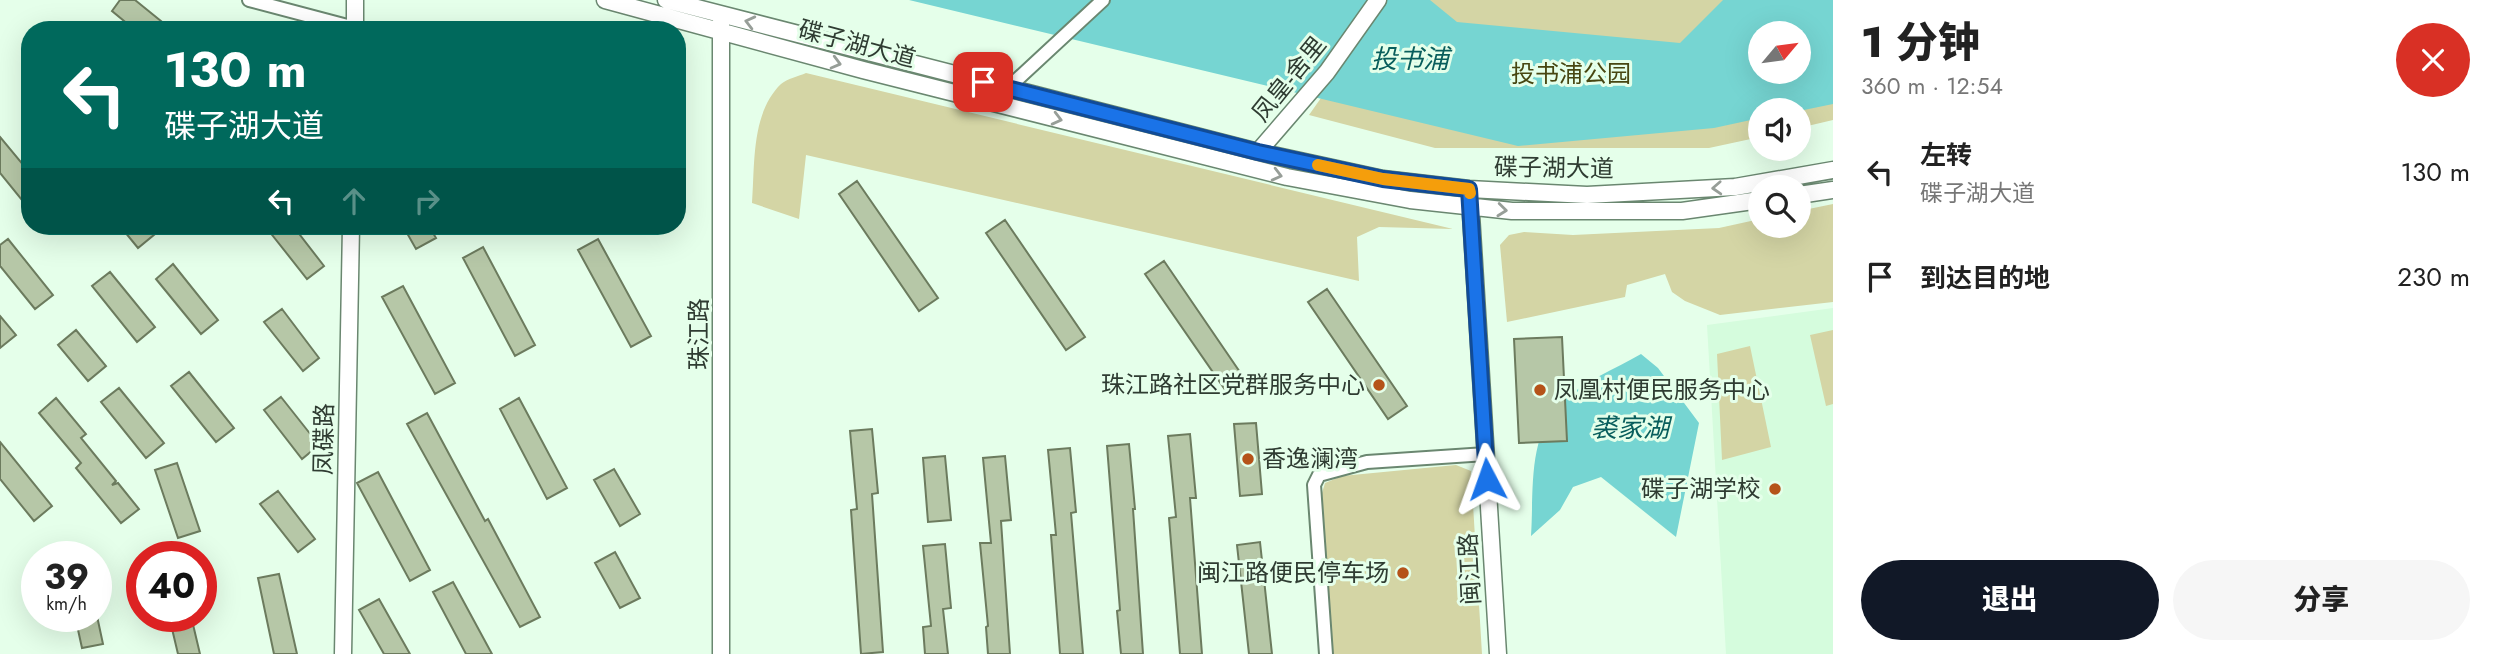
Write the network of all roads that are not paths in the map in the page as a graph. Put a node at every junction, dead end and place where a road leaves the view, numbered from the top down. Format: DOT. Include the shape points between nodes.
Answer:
graph roads {
  1 [pos="249,0"];
  2 [pos="355,0"];
  3 [pos="605,0"];
  4 [pos="666,0"];
  5 [pos="1103,0"];
  6 [pos="1378,0"];
  7 [pos="326,21"];
  8 [pos="355,21"];
  9 [pos="721,23"];
  10 [pos="1008,88"];
  11 [pos="1258,152"];
  12 [pos="1833,170"];
  13 [pos="1469,189"];
  14 [pos="1833,190"];
  15 [pos="1811,193"];
  16 [pos="1748,202"];
  17 [pos="1470,207"];
  18 [pos="351,235"];
  19 [pos="1486,454"];
  20 [pos="343,654"];
  21 [pos="722,654"];
  22 [pos="1326,654"];
  23 [pos="1498,654"];
  1 -- 7 [label="street"];
  2 -- 8 [label="main road"];
  3 -- 9 [label="main road, 碟子湖大道"];
  4 -- 9 [label="main road, 碟子湖大道"];
  5 -- 10 [label="street"];
  6 -- 11 [label="main road, 凤皇-舍里" via="1327,72"];
  10 -- 9 [label="main road, 碟子湖大道, one-way"];
  9 -- 17 [label="main road, 碟子湖大道, one-way" via="863,70 1286,177 1410,201"];
  9 -- 21 [label="main road, 珠江路"];
  10 -- 11 [label="main road, 碟子湖大道"];
  11 -- 13 [label="main road, 碟子湖大道" via="1383,179"];
  12 -- 13 [label="main road, 碟子湖大道, one-way" via="1735,187 1587,195"];
  13 -- 17 [label="main road, 闽江路"];
  14 -- 15 [label="main road"];
  17 -- 16 [label="main road, 碟子湖大道, one-way" via="1682,211"];
  17 -- 19 [label="main road, 闽江路"];
  18 -- 20 [label="main road, 凤碟路"];
  19 -- 22 [label="street" via="1367,462 1319,475 1314,485"];
  19 -- 23 [label="main road, 闽江路"];
}
